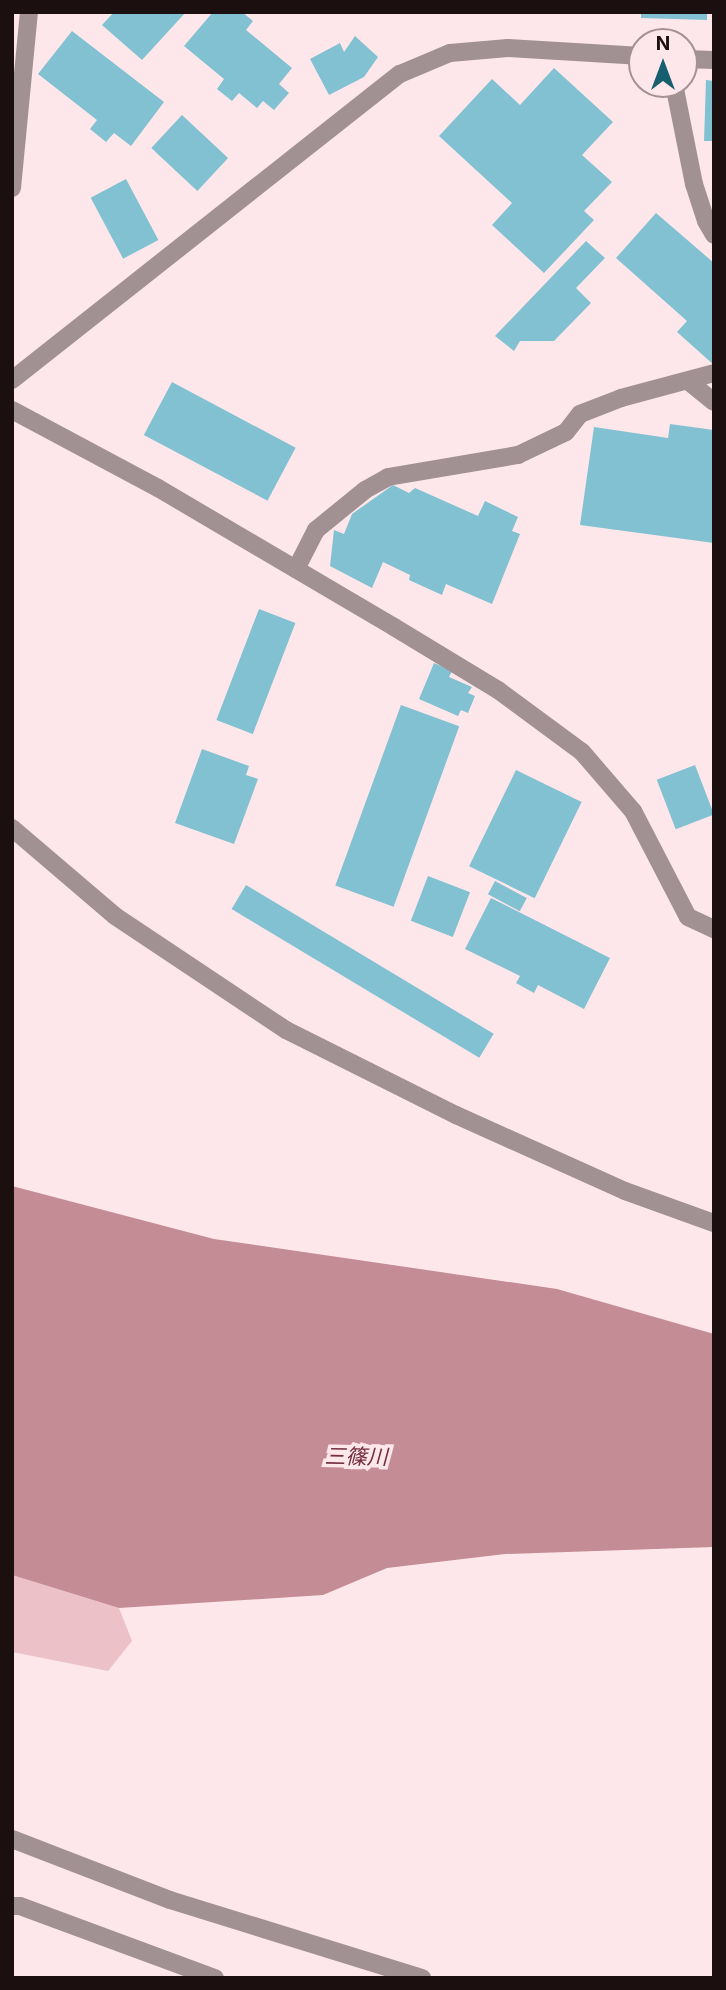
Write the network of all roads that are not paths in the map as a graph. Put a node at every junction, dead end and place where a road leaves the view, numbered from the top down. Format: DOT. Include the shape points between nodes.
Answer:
graph roads {
  1 [pos="29,12"];
  2 [pos="628,55"];
  3 [pos="677,98"];
  4 [pos="12,188"];
  5 [pos="714,235"];
  6 [pos="714,373"];
  7 [pos="12,380"];
  8 [pos="688,381"];
  9 [pos="714,402"];
  10 [pos="12,410"];
  11 [pos="296,569"];
  12 [pos="12,828"];
  13 [pos="714,929"];
  14 [pos="714,1223"];
  15 [pos="12,1839"];
  16 [pos="12,1906"];
  17 [pos="215,1978"];
  18 [pos="422,1978"];
  1 -- 4 [label="street"];
  2 -- 7 [label="street" via="508,48 450,53 400,74"];
  3 -- 5 [label="street" via="694,184"];
  6 -- 8 [label="street"];
  8 -- 9 [label="street"];
  8 -- 11 [label="street" via="580,414 566,432 518,455 388,477 316,530"];
  10 -- 11 [label="street"];
  11 -- 13 [label="street" via="498,690 582,752 633,811 688,917"];
  12 -- 14 [label="street" via="115,916 286,1030 625,1191"];
  15 -- 18 [label="street" via="170,1900"];
  16 -- 17 [label="street"];
}
